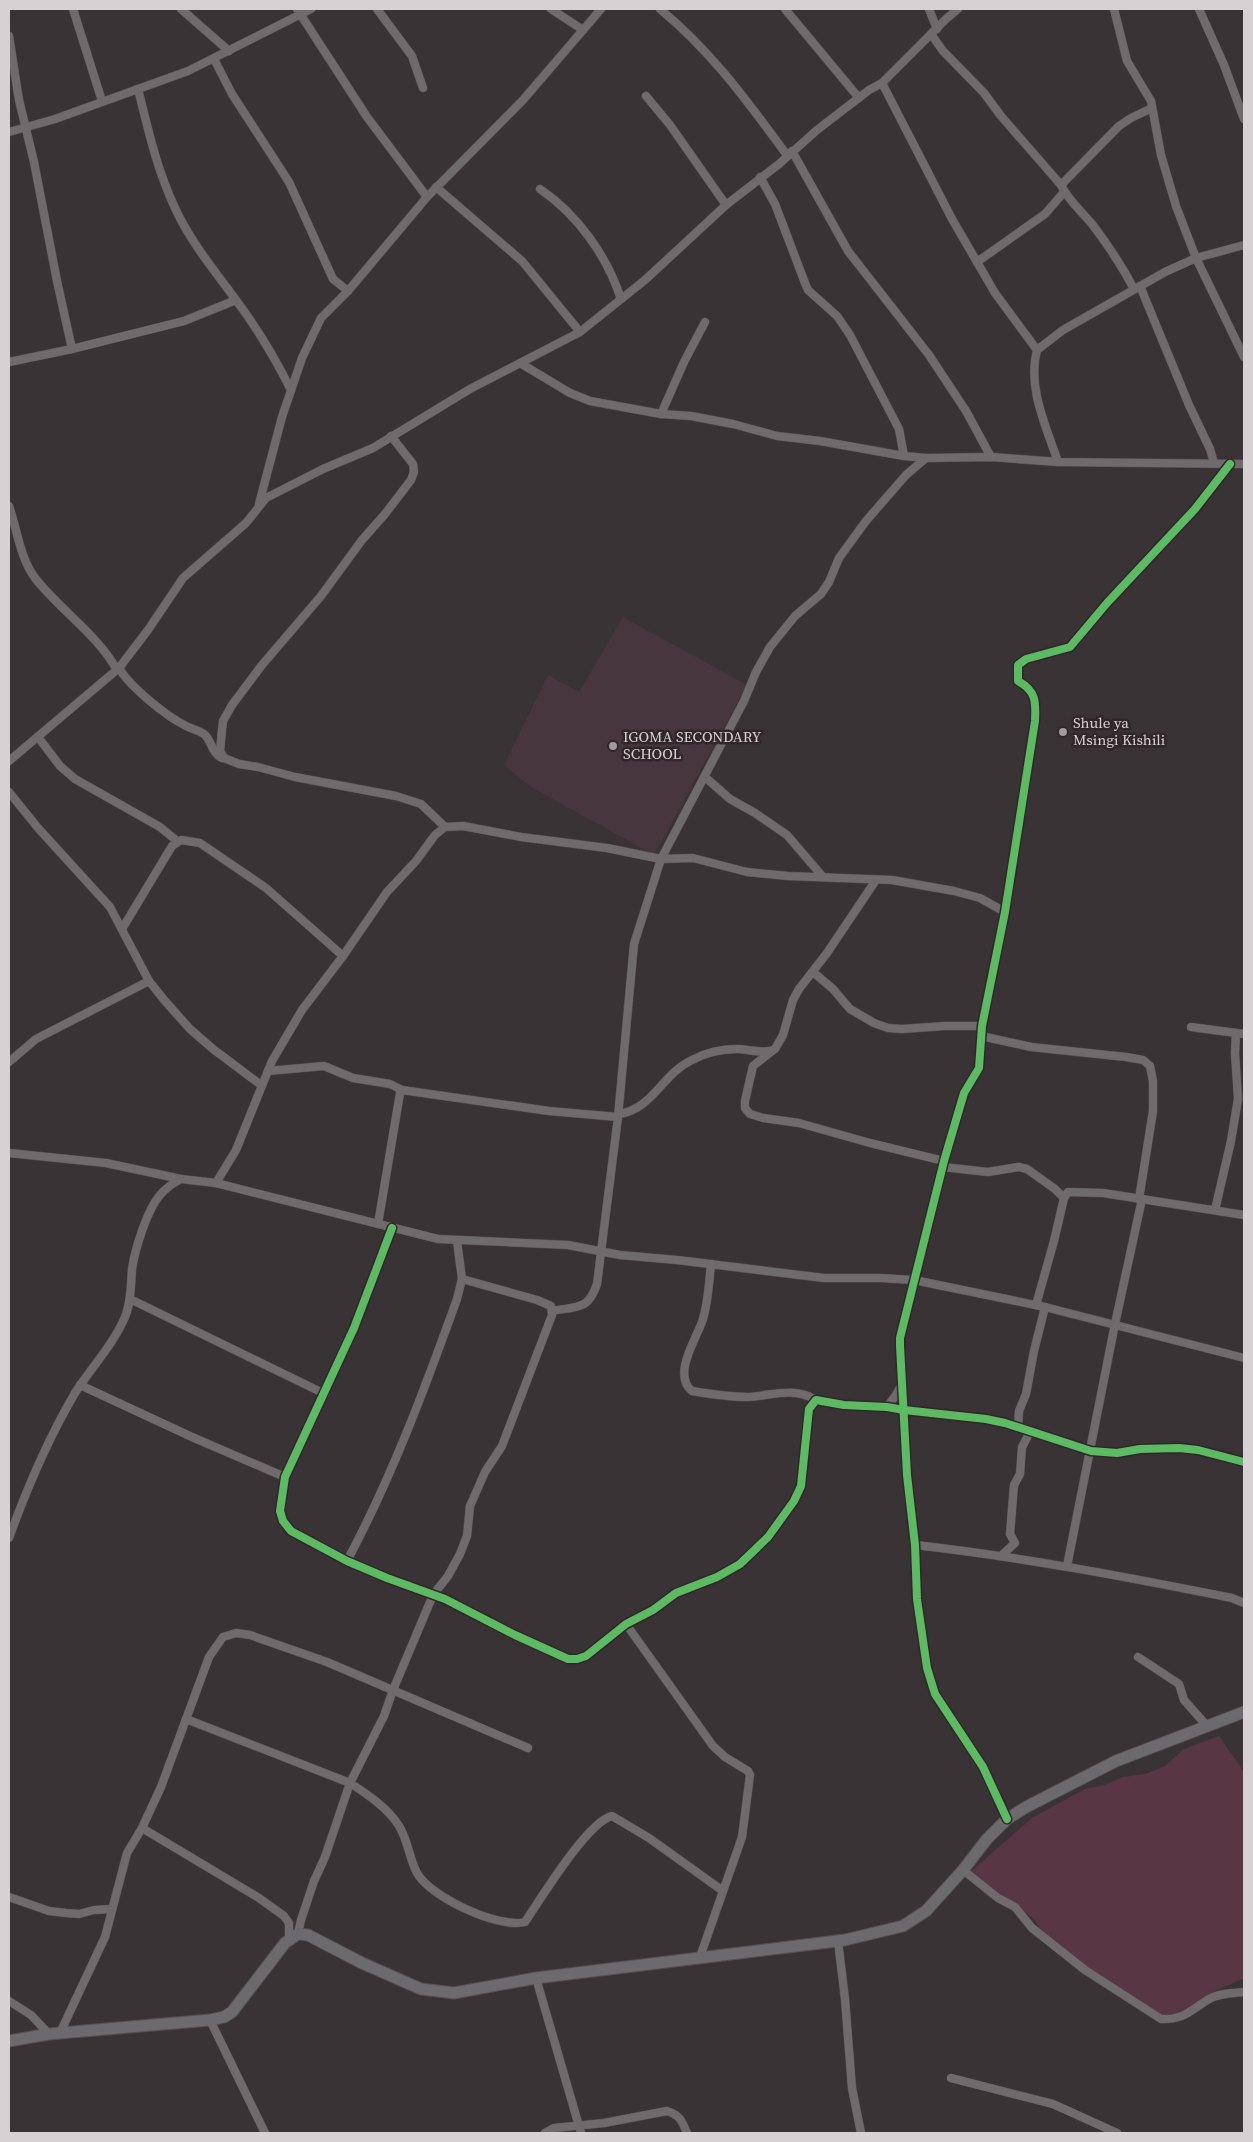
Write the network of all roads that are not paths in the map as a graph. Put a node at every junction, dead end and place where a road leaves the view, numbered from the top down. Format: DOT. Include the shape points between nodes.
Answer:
graph roads {
  1 [pos="73,9"];
  2 [pos="181,9"];
  3 [pos="311,9"];
  4 [pos="377,9"];
  5 [pos="550,9"];
  6 [pos="601,9"];
  7 [pos="660,9"];
  8 [pos="785,9"];
  9 [pos="928,9"];
  10 [pos="958,9"];
  11 [pos="1114,9"];
  12 [pos="1199,9"];
  13 [pos="299,11"];
  14 [pos="583,30"];
  15 [pos="934,31"];
  16 [pos="9,36"];
  17 [pos="229,51"];
  18 [pos="214,59"];
  19 [pos="882,83"];
  20 [pos="422,88"];
  21 [pos="138,89"];
  22 [pos="646,96"];
  23 [pos="858,98"];
  24 [pos="102,101"];
  25 [pos="1152,108"];
  26 [pos="1244,119"];
  27 [pos="26,127"];
  28 [pos="9,132"];
  29 [pos="790,153"];
  30 [pos="760,178"];
  31 [pos="436,187"];
  32 [pos="1062,188"];
  33 [pos="540,189"];
  34 [pos="426,197"];
  35 [pos="726,205"];
  36 [pos="1244,245"];
  37 [pos="1196,258"];
  38 [pos="977,262"];
  39 [pos="1137,287"];
  40 [pos="348,291"];
  41 [pos="621,299"];
  42 [pos="236,300"];
  43 [pos="706,322"];
  44 [pos="580,332"];
  45 [pos="72,349"];
  46 [pos="1037,350"];
  47 [pos="1244,357"];
  48 [pos="9,362"];
  49 [pos="520,363"];
  50 [pos="291,390"];
  51 [pos="661,414"];
  52 [pos="391,436"];
  53 [pos="904,456"];
  54 [pos="991,457"];
  55 [pos="926,458"];
  56 [pos="1058,462"];
  57 [pos="1214,463"];
  58 [pos="1230,464"];
  59 [pos="1244,464"];
  60 [pos="9,506"];
  61 [pos="259,506"];
  62 [pos="118,669"];
  63 [pos="38,737"];
  64 [pos="224,758"];
  65 [pos="9,761"];
  66 [pos="705,777"];
  67 [pos="9,792"];
  68 [pos="445,827"];
  69 [pos="177,841"];
  70 [pos="661,859"];
  71 [pos="823,877"];
  72 [pos="876,880"];
  73 [pos="1006,912"];
  74 [pos="122,929"];
  75 [pos="343,956"];
  76 [pos="813,972"];
  77 [pos="149,982"];
  78 [pos="982,1026"];
  79 [pos="1190,1027"];
  80 [pos="1240,1033"];
  81 [pos="981,1036"];
  82 [pos="772,1051"];
  83 [pos="9,1062"];
  84 [pos="268,1071"];
  85 [pos="261,1085"];
  86 [pos="402,1090"];
  87 [pos="618,1115"];
  88 [pos="9,1153"];
  89 [pos="944,1164"];
  90 [pos="181,1179"];
  91 [pos="216,1183"];
  92 [pos="1064,1198"];
  93 [pos="1141,1199"];
  94 [pos="1215,1210"];
  95 [pos="1244,1215"];
  96 [pos="378,1224"];
  97 [pos="392,1228"];
  98 [pos="457,1241"];
  99 [pos="602,1251"];
  100 [pos="711,1264"];
  101 [pos="462,1279"];
  102 [pos="914,1280"];
  103 [pos="130,1299"];
  104 [pos="1036,1305"];
  105 [pos="1045,1307"];
  106 [pos="552,1310"];
  107 [pos="1115,1324"];
  108 [pos="1244,1357"];
  109 [pos="902,1384"];
  110 [pos="80,1385"];
  111 [pos="324,1394"];
  112 [pos="816,1400"];
  113 [pos="887,1406"];
  114 [pos="904,1410"];
  115 [pos="1018,1428"];
  116 [pos="1030,1432"];
  117 [pos="1091,1451"];
  118 [pos="1244,1462"];
  119 [pos="285,1477"];
  120 [pos="9,1534"];
  121 [pos="915,1545"];
  122 [pos="1002,1555"];
  123 [pos="347,1561"];
  124 [pos="1067,1566"];
  125 [pos="433,1595"];
  126 [pos="1244,1603"];
  127 [pos="626,1624"];
  128 [pos="1138,1657"];
  129 [pos="393,1690"];
  130 [pos="1244,1712"];
  131 [pos="186,1719"];
  132 [pos="1207,1726"];
  133 [pos="528,1748"];
  134 [pos="350,1783"];
  135 [pos="1008,1819"];
  136 [pos="142,1828"];
  137 [pos="963,1870"];
  138 [pos="724,1891"];
  139 [pos="9,1897"];
  140 [pos="112,1910"];
  141 [pos="293,1937"];
  142 [pos="838,1941"];
  143 [pos="700,1957"];
  144 [pos="536,1978"];
  145 [pos="1244,1992"];
  146 [pos="9,2001"];
  147 [pos="210,2020"];
  148 [pos="55,2033"];
  149 [pos="9,2041"];
  150 [pos="951,2078"];
  151 [pos="578,2124"];
  152 [pos="265,2133"];
  153 [pos="545,2133"];
  154 [pos="581,2133"];
  155 [pos="687,2133"];
  156 [pos="861,2133"];
  157 [pos="1117,2133"];
  1 -- 24 [label="street"];
  2 -- 17 [label="street"];
  3 -- 13 [label="street"];
  4 -- 20 [label="street" via="412,56"];
  5 -- 14 [label="street"];
  6 -- 14 [label="street"];
  7 -- 29 [label="street" via="698,42"];
  8 -- 23 [label="street"];
  9 -- 15 [label="street"];
  10 -- 15 [label="street"];
  11 -- 25 [label="street" via="1127,61"];
  12 -- 26 [label="street"];
  13 -- 17 [label="street"];
  13 -- 34 [label="street" via="367,117"];
  14 -- 31 [label="street" via="523,100"];
  15 -- 19 [label="street"];
  15 -- 32 [label="street" via="943,51 984,93"];
  16 -- 27 [label="street"];
  17 -- 18 [label="street"];
  18 -- 21 [label="street"];
  18 -- 40 [label="street" via="232,94 288,182 333,280"];
  19 -- 23 [label="street"];
  19 -- 38 [label="street"];
  21 -- 24 [label="street"];
  21 -- 42 [label="street" via="151,141 174,208"];
  22 -- 35 [label="street"];
  23 -- 29 [label="street"];
  24 -- 27 [label="street"];
  25 -- 32 [label="street" via="1119,126"];
  25 -- 37 [label="street" via="1176,206"];
  27 -- 28 [label="street"];
  27 -- 45 [label="street"];
  29 -- 30 [label="street"];
  29 -- 54 [label="street" via="848,251 929,355 966,411"];
  30 -- 35 [label="street"];
  30 -- 53 [label="street" via="775,204 804,283 837,316 850,335 899,429"];
  31 -- 34 [label="street"];
  31 -- 44 [label="street" via="522,261"];
  32 -- 38 [label="street" via="1045,214"];
  32 -- 39 [label="street"];
  33 -- 41 [label="street" via="560,203 591,240 610,270"];
  34 -- 40 [label="street"];
  35 -- 41 [label="street"];
  36 -- 37 [label="street"];
  37 -- 39 [label="street"];
  37 -- 47 [label="street"];
  38 -- 46 [label="street" via="995,293"];
  39 -- 46 [label="street" via="1063,330"];
  39 -- 57 [label="street"];
  40 -- 50 [label="street" via="321,318"];
  41 -- 44 [label="street"];
  42 -- 45 [label="street" via="184,321"];
  42 -- 50 [label="street"];
  43 -- 51 [label="street"];
  44 -- 49 [label="street"];
  45 -- 48 [label="street"];
  46 -- 56 [label="street" via="1033,372 1037,398"];
  49 -- 51 [label="street" via="579,397"];
  49 -- 52 [label="street"];
  50 -- 61 [label="street"];
  51 -- 53 [label="street" via="691,416 777,436 820,440"];
  52 -- 61 [label="street" via="373,448 278,490"];
  52 -- 64 [label="street" via="413,464 411,480 232,705 223,721 220,751"];
  53 -- 55 [label="street"];
  54 -- 55 [label="street"];
  54 -- 56 [label="street"];
  55 -- 66 [label="street" via="906,475 848,543 821,594 781,632 756,672"];
  56 -- 57 [label="street"];
  57 -- 58 [label="street"];
  58 -- 59 [label="street"];
  58 -- 73 [label="street" via="1195,509 1070,647 1026,659 1018,665 1018,681 1029,687 1036,709"];
  60 -- 62 [label="street" via="34,577"];
  61 -- 62 [label="street" via="246,523 183,578"];
  62 -- 63 [label="street"];
  62 -- 64 [label="street" via="154,704 209,739 217,755"];
  63 -- 65 [label="street"];
  63 -- 69 [label="street" via="60,766 75,779 160,827"];
  64 -- 68 [label="street" via="295,777 396,796 421,804"];
  66 -- 70 [label="street"];
  66 -- 71 [label="street" via="730,799 787,835"];
  67 -- 74 [label="street" via="110,907"];
  68 -- 70 [label="street" via="463,826"];
  68 -- 75 [label="street" via="387,892"];
  69 -- 74 [label="street"];
  69 -- 75 [label="street" via="200,843 266,888"];
  70 -- 71 [label="street" via="693,858 747,872"];
  70 -- 87 [label="street" via="634,944"];
  71 -- 72 [label="street"];
  72 -- 73 [label="street" via="954,891 980,898"];
  72 -- 76 [label="street"];
  73 -- 78 [label="street"];
  74 -- 77 [label="street"];
  75 -- 84 [label="street" via="302,1010"];
  76 -- 78 [label="street" via="850,1009 888,1028"];
  76 -- 82 [label="street" via="793,1000 779,1044"];
  77 -- 83 [label="street" via="36,1039"];
  77 -- 85 [label="street" via="190,1029"];
  78 -- 81 [label="street"];
  79 -- 80 [label="street"];
  80 -- 94 [label="street" via="1235,1054 1236,1115"];
  81 -- 89 [label="street" via="979,1068 964,1093"];
  81 -- 93 [label="street" via="1031,1047 1144,1060 1150,1066 1154,1111"];
  82 -- 87 [label="street" via="736,1049 692,1059 680,1066 642,1105 632,1112"];
  82 -- 89 [label="street" via="754,1066 745,1101 745,1108 750,1114 799,1123"];
  84 -- 85 [label="street"];
  84 -- 86 [label="street" via="324,1066 353,1078 390,1084"];
  85 -- 91 [label="street" via="236,1150"];
  86 -- 87 [label="street" via="549,1111"];
  86 -- 96 [label="street"];
  87 -- 99 [label="street"];
  88 -- 90 [label="street" via="106,1163"];
  89 -- 92 [label="street" via="988,1172 1019,1167 1027,1169"];
  89 -- 102 [label="street"];
  90 -- 91 [label="street"];
  90 -- 103 [label="street" via="159,1196 139,1238"];
  91 -- 96 [label="street"];
  92 -- 93 [label="street" via="1072,1190"];
  92 -- 104 [label="street"];
  93 -- 94 [label="street"];
  93 -- 107 [label="street"];
  94 -- 95 [label="street"];
  96 -- 97 [label="street"];
  97 -- 98 [label="street"];
  97 -- 111 [label="street" via="354,1328"];
  98 -- 99 [label="street" via="568,1245"];
  98 -- 101 [label="street"];
  99 -- 100 [label="street"];
  99 -- 106 [label="street" via="592,1298 580,1306"];
  100 -- 102 [label="street" via="824,1278"];
  100 -- 112 [label="street" via="702,1322 686,1361 685,1379 689,1389 735,1396 793,1392"];
  101 -- 106 [label="street" via="537,1300 551,1306"];
  101 -- 123 [label="street" via="458,1299 398,1457"];
  102 -- 104 [label="street"];
  102 -- 109 [label="street" via="900,1338"];
  103 -- 110 [label="street" via="126,1316 114,1338"];
  103 -- 111 [label="street"];
  104 -- 105 [label="street"];
  105 -- 107 [label="street"];
  105 -- 115 [label="street" via="1026,1394 1019,1411"];
  106 -- 125 [label="street" via="502,1446 485,1472 470,1506 467,1536 448,1576"];
  107 -- 108 [label="street"];
  107 -- 117 [label="street"];
  109 -- 113 [label="street"];
  109 -- 114 [label="street"];
  110 -- 119 [label="street"];
  110 -- 120 [label="street" via="48,1445"];
  111 -- 119 [label="street"];
  112 -- 113 [label="street" via="844,1405"];
  112 -- 127 [label="street" via="809,1410 801,1486 794,1502 768,1537 740,1564 676,1593"];
  113 -- 114 [label="street"];
  114 -- 115 [label="street" via="986,1419"];
  114 -- 121 [label="street"];
  115 -- 116 [label="street"];
  116 -- 117 [label="street"];
  116 -- 122 [label="street" via="1022,1448 1020,1474 1014,1485 1010,1534 1014,1543"];
  117 -- 118 [label="street" via="1117,1453 1178,1448"];
  117 -- 124 [label="street"];
  119 -- 123 [label="street" via="280,1511 283,1521 291,1531"];
  121 -- 122 [label="street"];
  121 -- 135 [label="street" via="917,1599 927,1668 935,1694 983,1767"];
  122 -- 124 [label="street"];
  123 -- 125 [label="street"];
  124 -- 126 [label="street"];
  125 -- 127 [label="street" via="568,1658 586,1656"];
  125 -- 129 [label="street"];
  127 -- 138 [label="street" via="713,1746 749,1773 742,1837"];
  128 -- 132 [label="street" via="1179,1684 1184,1700"];
  129 -- 131 [label="street" via="327,1662 250,1635 236,1634 223,1637 209,1658"];
  129 -- 133 [label="street"];
  129 -- 134 [label="street" via="384,1716"];
  130 -- 132 [label="main road"];
  131 -- 134 [label="street"];
  131 -- 136 [label="street"];
  132 -- 135 [label="main road" via="1116,1761"];
  134 -- 138 [label="street" via="399,1825 417,1873 425,1883 452,1902 504,1922 516,1925 525,1922 577,1847 602,1821 612,1816"];
  134 -- 141 [label="street"];
  135 -- 137 [label="main road"];
  136 -- 140 [label="street" via="127,1853"];
  136 -- 141 [label="street" via="284,1916"];
  137 -- 142 [label="main road" via="926,1911 903,1926"];
  137 -- 145 [label="street" via="998,1898 1015,1907 1032,1928 1085,1970 1161,2019 1172,2020 1192,2012 1210,1999"];
  138 -- 143 [label="street"];
  139 -- 140 [label="street" via="66,1914"];
  140 -- 148 [label="street" via="105,1937"];
  141 -- 144 [label="main road" via="308,1935 413,1986 438,1993"];
  141 -- 147 [label="main road" via="232,2012"];
  142 -- 143 [label="main road"];
  142 -- 156 [label="street" via="852,2088"];
  143 -- 144 [label="main road"];
  144 -- 151 [label="street"];
  146 -- 148 [label="street"];
  147 -- 148 [label="main road"];
  147 -- 152 [label="street"];
  148 -- 149 [label="main road"];
  150 -- 157 [label="street" via="1053,2104"];
  151 -- 153 [label="street"];
  151 -- 154 [label="street"];
  151 -- 155 [label="street" via="667,2112 681,2118"];
}
